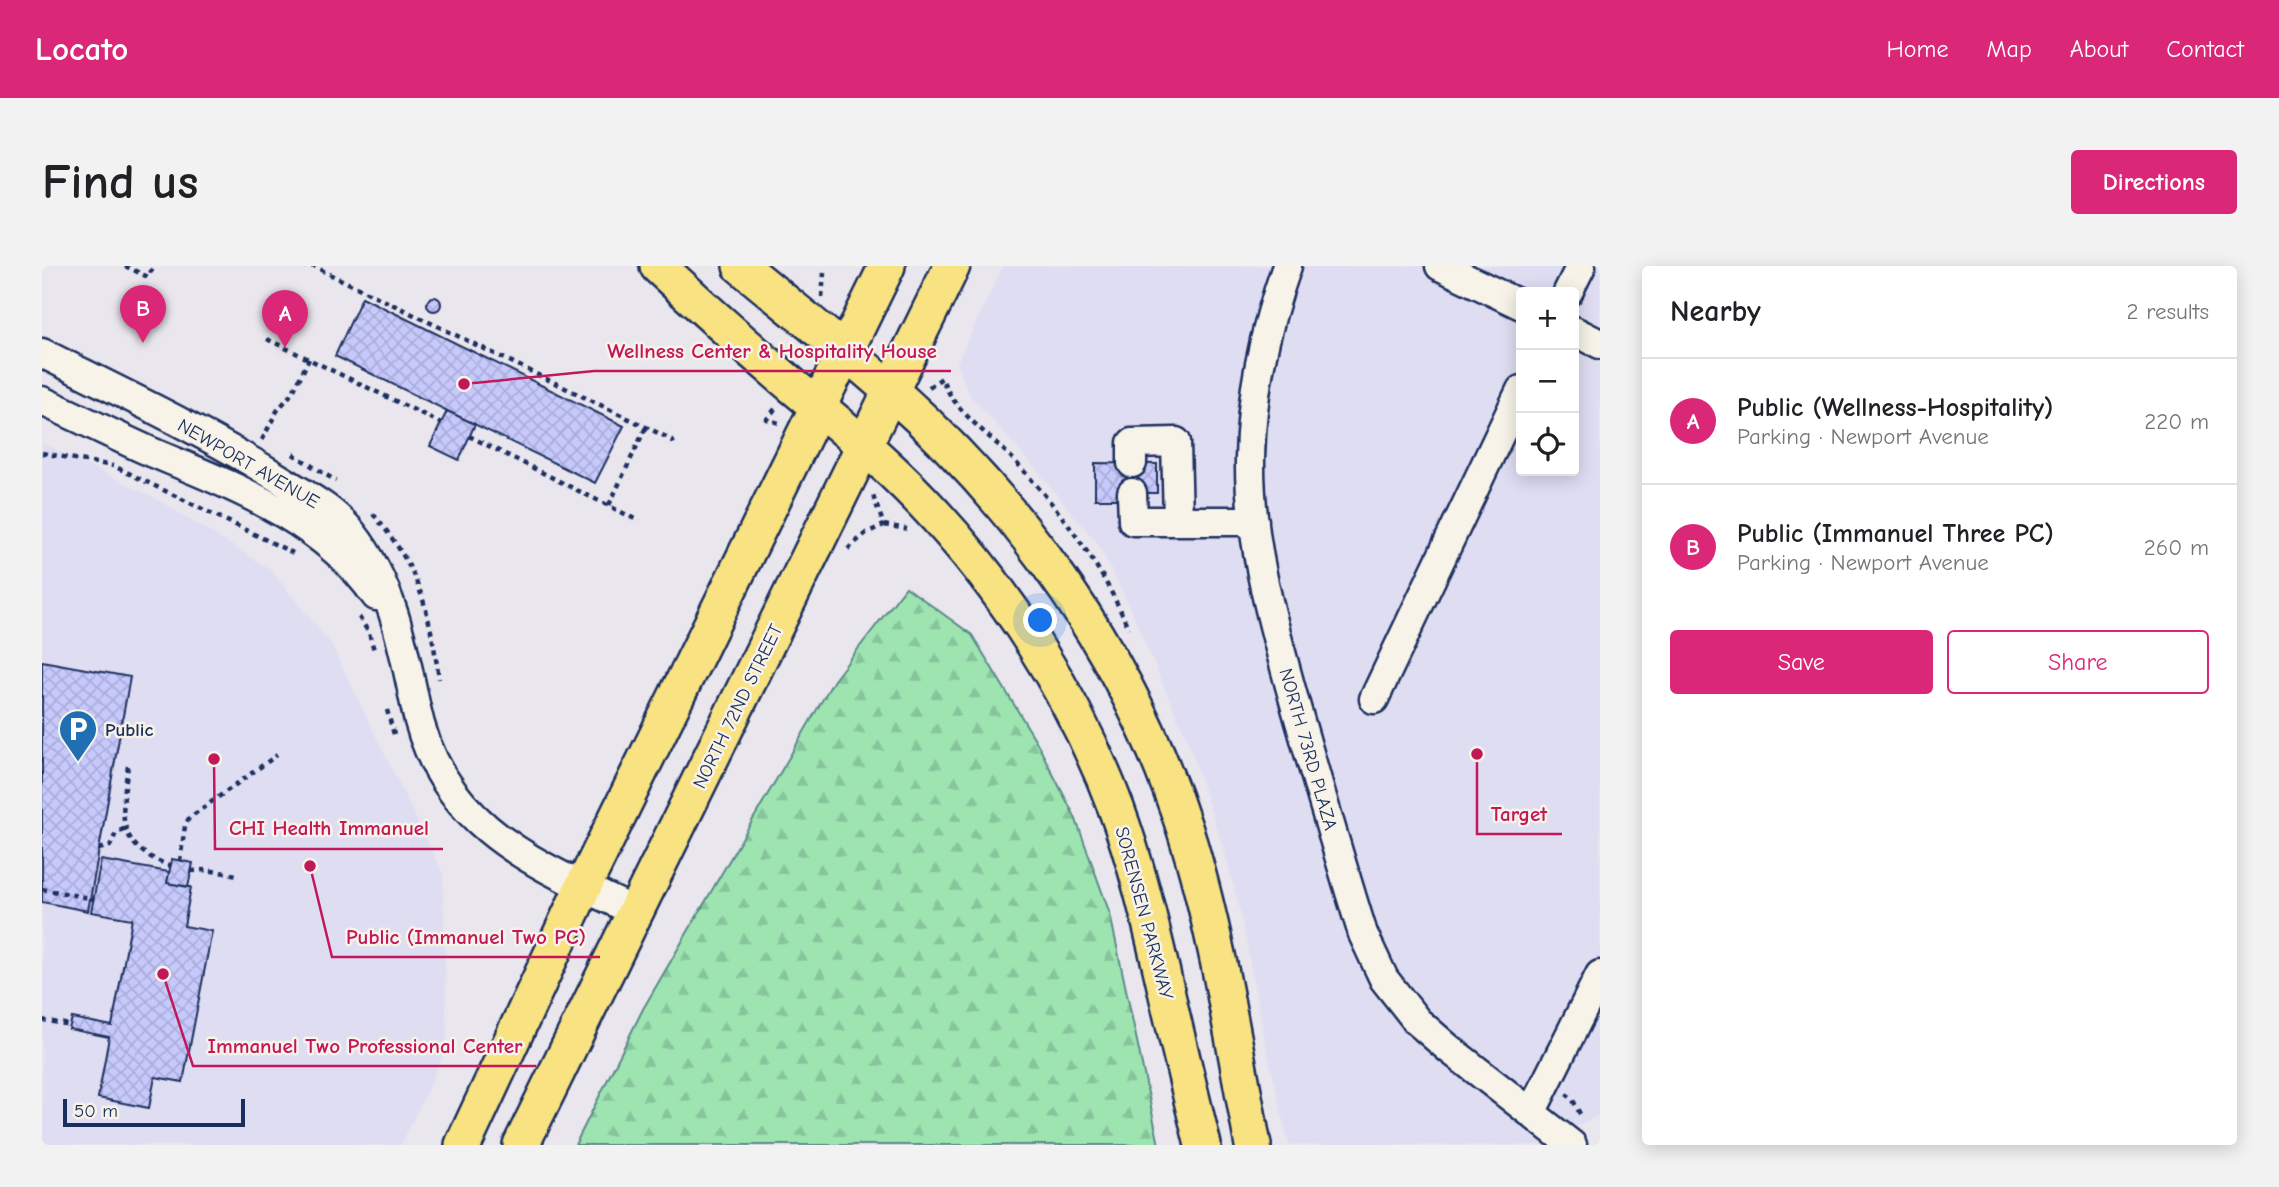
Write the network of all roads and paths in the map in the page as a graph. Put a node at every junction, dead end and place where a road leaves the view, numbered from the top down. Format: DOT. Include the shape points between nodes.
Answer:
graph roads {
  1 [pos="125,266"];
  2 [pos="154,266"];
  3 [pos="658,266"];
  4 [pos="741,266"];
  5 [pos="887,266"];
  6 [pos="952,266"];
  7 [pos="1287,266"];
  8 [pos="1440,266"];
  9 [pos="1581,266"];
  10 [pos="301,267"];
  11 [pos="1571,287"];
  12 [pos="1516,303"];
  13 [pos="1579,334"];
  14 [pos="267,339"];
  15 [pos="1600,344"];
  16 [pos="845,352"];
  17 [pos="42,353"];
  18 [pos="309,359"];
  19 [pos="891,391"];
  20 [pos="42,401"];
  21 [pos="1516,401"];
  22 [pos="819,407"];
  23 [pos="441,423"];
  24 [pos="646,427"];
  25 [pos="470,436"];
  26 [pos="262,440"];
  27 [pos="675,446"];
  28 [pos="864,446"];
  29 [pos="42,453"];
  30 [pos="89,454"];
  31 [pos="1132,463"];
  32 [pos="113,466"];
  33 [pos="1132,493"];
  34 [pos="609,505"];
  35 [pos="1178,520"];
  36 [pos="639,521"];
  37 [pos="1254,521"];
  38 [pos="884,524"];
  39 [pos="911,530"];
  40 [pos="300,557"];
  41 [pos="356,611"];
  42 [pos="399,631"];
  43 [pos="377,658"];
  44 [pos="1374,699"];
  45 [pos="387,707"];
  46 [pos="397,743"];
  47 [pos="276,755"];
  48 [pos="128,766"];
  49 [pos="125,828"];
  50 [pos="99,849"];
  51 [pos="180,861"];
  52 [pos="171,866"];
  53 [pos="191,871"];
  54 [pos="238,875"];
  55 [pos="583,887"];
  56 [pos="42,889"];
  57 [pos="94,899"];
  58 [pos="636,912"];
  59 [pos="1600,975"];
  60 [pos="42,1020"];
  61 [pos="70,1025"];
  62 [pos="1531,1113"];
  63 [pos="463,1145"];
  64 [pos="522,1145"];
  65 [pos="1203,1145"];
  66 [pos="1253,1145"];
  67 [pos="1572,1145"];
  1 -- 2 [label="path" via="148,278"];
  3 -- 22 [label="main road, SORENSEN PARKWAY"];
  4 -- 16 [label="main road"];
  5 -- 16 [label="main road"];
  6 -- 19 [label="main road, NORTH 72ND STREET"];
  7 -- 37 [label="street, NORTH 73RD PLAZA" via="1265,340 1252,417"];
  8 -- 12 [label="street"];
  9 -- 11 [label="street"];
  10 -- 24 [label="path" via="313,266"];
  13 -- 15 [label="street"];
  14 -- 18 [label="path"];
  16 -- 19 [label="main road"];
  16 -- 22 [label="main road"];
  17 -- 42 [label="street, NEWPORT AVENUE" via="218,442 329,509 370,556"];
  18 -- 23 [label="path"];
  18 -- 26 [label="path"];
  19 -- 28 [label="main road, NORTH 72ND STREET"];
  19 -- 66 [label="main road" via="969,468 1024,531 1096,631 1125,687 1167,780 1194,859"];
  20 -- 42 [label="street, NEWPORT AVENUE" via="279,510 346,560"];
  21 -- 44 [label="street"];
  22 -- 28 [label="main road, SORENSEN PARKWAY"];
  22 -- 55 [label="main road"];
  24 -- 27 [label="path"];
  24 -- 34 [label="path"];
  25 -- 34 [label="path"];
  28 -- 58 [label="main road, NORTH 72ND STREET"];
  28 -- 65 [label="main road, SORENSEN PARKWAY" via="922,501 973,560 1037,650 1070,708 1132,855"];
  29 -- 32 [label="path"];
  30 -- 32 [label="path"];
  31 -- 35 [label="street" via="1132,443 1176,442"];
  32 -- 40 [label="path"];
  33 -- 35 [label="street" via="1133,521"];
  34 -- 36 [label="path"];
  35 -- 37 [label="street"];
  37 -- 62 [label="street, NORTH 73RD PLAZA" via="1280,649 1374,958 1384,979 1417,1021"];
  38 -- 39 [label="path"];
  41 -- 43 [label="path"];
  42 -- 55 [label="street, NEWPORT AVENUE" via="423,736 456,796 495,837"];
  45 -- 46 [label="path"];
  47 -- 51 [label="path" via="189,818"];
  48 -- 49 [label="path" via="121,813"];
  49 -- 50 [label="path" via="116,833 110,846"];
  49 -- 52 [label="path" via="145,854"];
  53 -- 54 [label="path"];
  55 -- 58 [label="street, NEWPORT AVENUE"];
  55 -- 63 [label="main road"];
  56 -- 57 [label="path"];
  58 -- 64 [label="main road, NORTH 72ND STREET"];
  59 -- 62 [label="street"];
  60 -- 61 [label="path"];
  62 -- 67 [label="street, NORTH 73RD PLAZA"];
}
